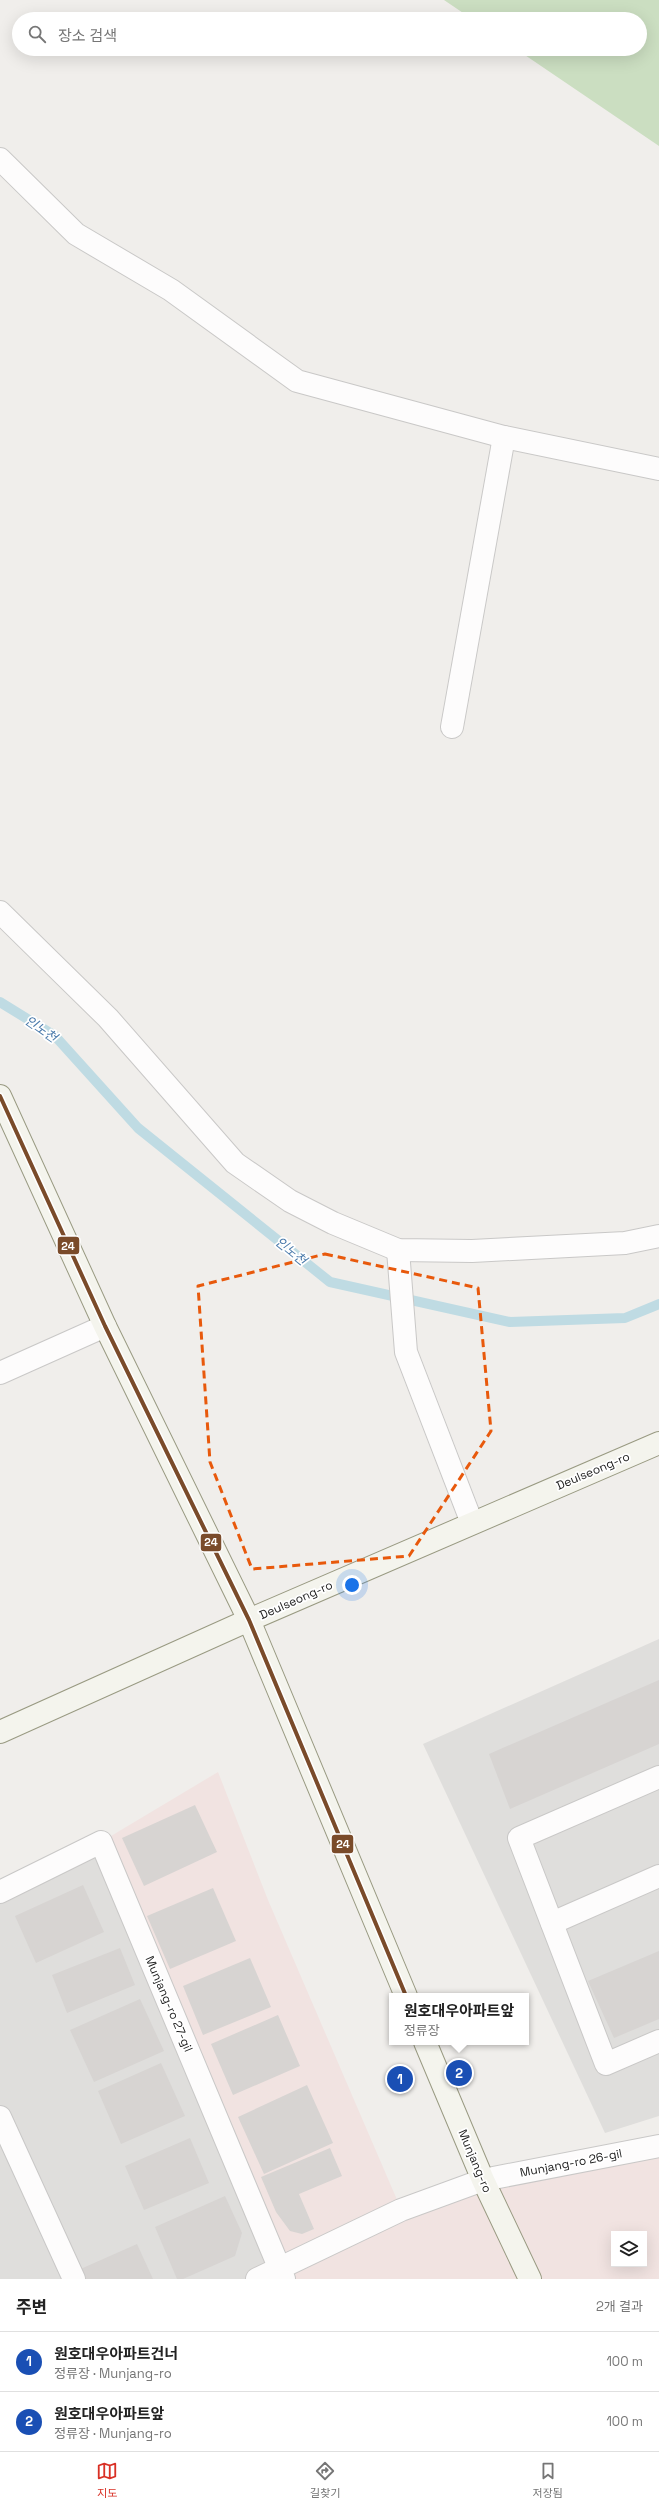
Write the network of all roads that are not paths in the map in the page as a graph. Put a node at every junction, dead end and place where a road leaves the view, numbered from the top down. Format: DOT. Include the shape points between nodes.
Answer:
graph roads {
  1 [pos="0,159"];
  2 [pos="504,437"];
  3 [pos="659,469"];
  4 [pos="452,727"];
  5 [pos="0,912"];
  6 [pos="0,1096"];
  7 [pos="659,1236"];
  8 [pos="398,1250"];
  9 [pos="105,1326"];
  10 [pos="0,1373"];
  11 [pos="659,1443"];
  12 [pos="472,1523"];
  13 [pos="249,1620"];
  14 [pos="0,1732"];
  15 [pos="659,1777"];
  16 [pos="659,1876"];
  17 [pos="0,1892"];
  18 [pos="552,1923"];
  19 [pos="405,1993"];
  20 [pos="659,2041"];
  21 [pos="426,2045"];
  22 [pos="0,2117"];
  23 [pos="659,2146"];
  24 [pos="482,2180"];
  25 [pos="282,2274"];
  26 [pos="74,2279"];
  27 [pos="257,2279"];
  28 [pos="530,2279"];
  1 -- 2 [label="street" via="76,234 171,290 297,382"];
  2 -- 3 [label="street"];
  2 -- 4 [label="street"];
  5 -- 8 [label="street" via="108,1018 235,1163 290,1201"];
  6 -- 9 [label="street"];
  7 -- 8 [label="street" via="624,1243 472,1251"];
  8 -- 12 [label="street" via="406,1352"];
  9 -- 10 [label="street"];
  9 -- 13 [label="street"];
  11 -- 12 [label="street, Deulseong-ro"];
  12 -- 13 [label="street, Deulseong-ro"];
  13 -- 14 [label="street, Deulseong-ro"];
  13 -- 19 [label="street"];
  15 -- 18 [label="street" via="519,1838"];
  16 -- 18 [label="street"];
  17 -- 25 [label="street, Munjang-ro 27-gil" via="101,1842"];
  18 -- 20 [label="street" via="606,2064"];
  21 -- 24 [label="street, Munjang-ro"];
  22 -- 26 [label="street"];
  23 -- 24 [label="street, Munjang-ro 26-gil"];
  24 -- 25 [label="street" via="401,2210"];
  24 -- 28 [label="street, Munjang-ro"];
  25 -- 27 [label="street"];
}
